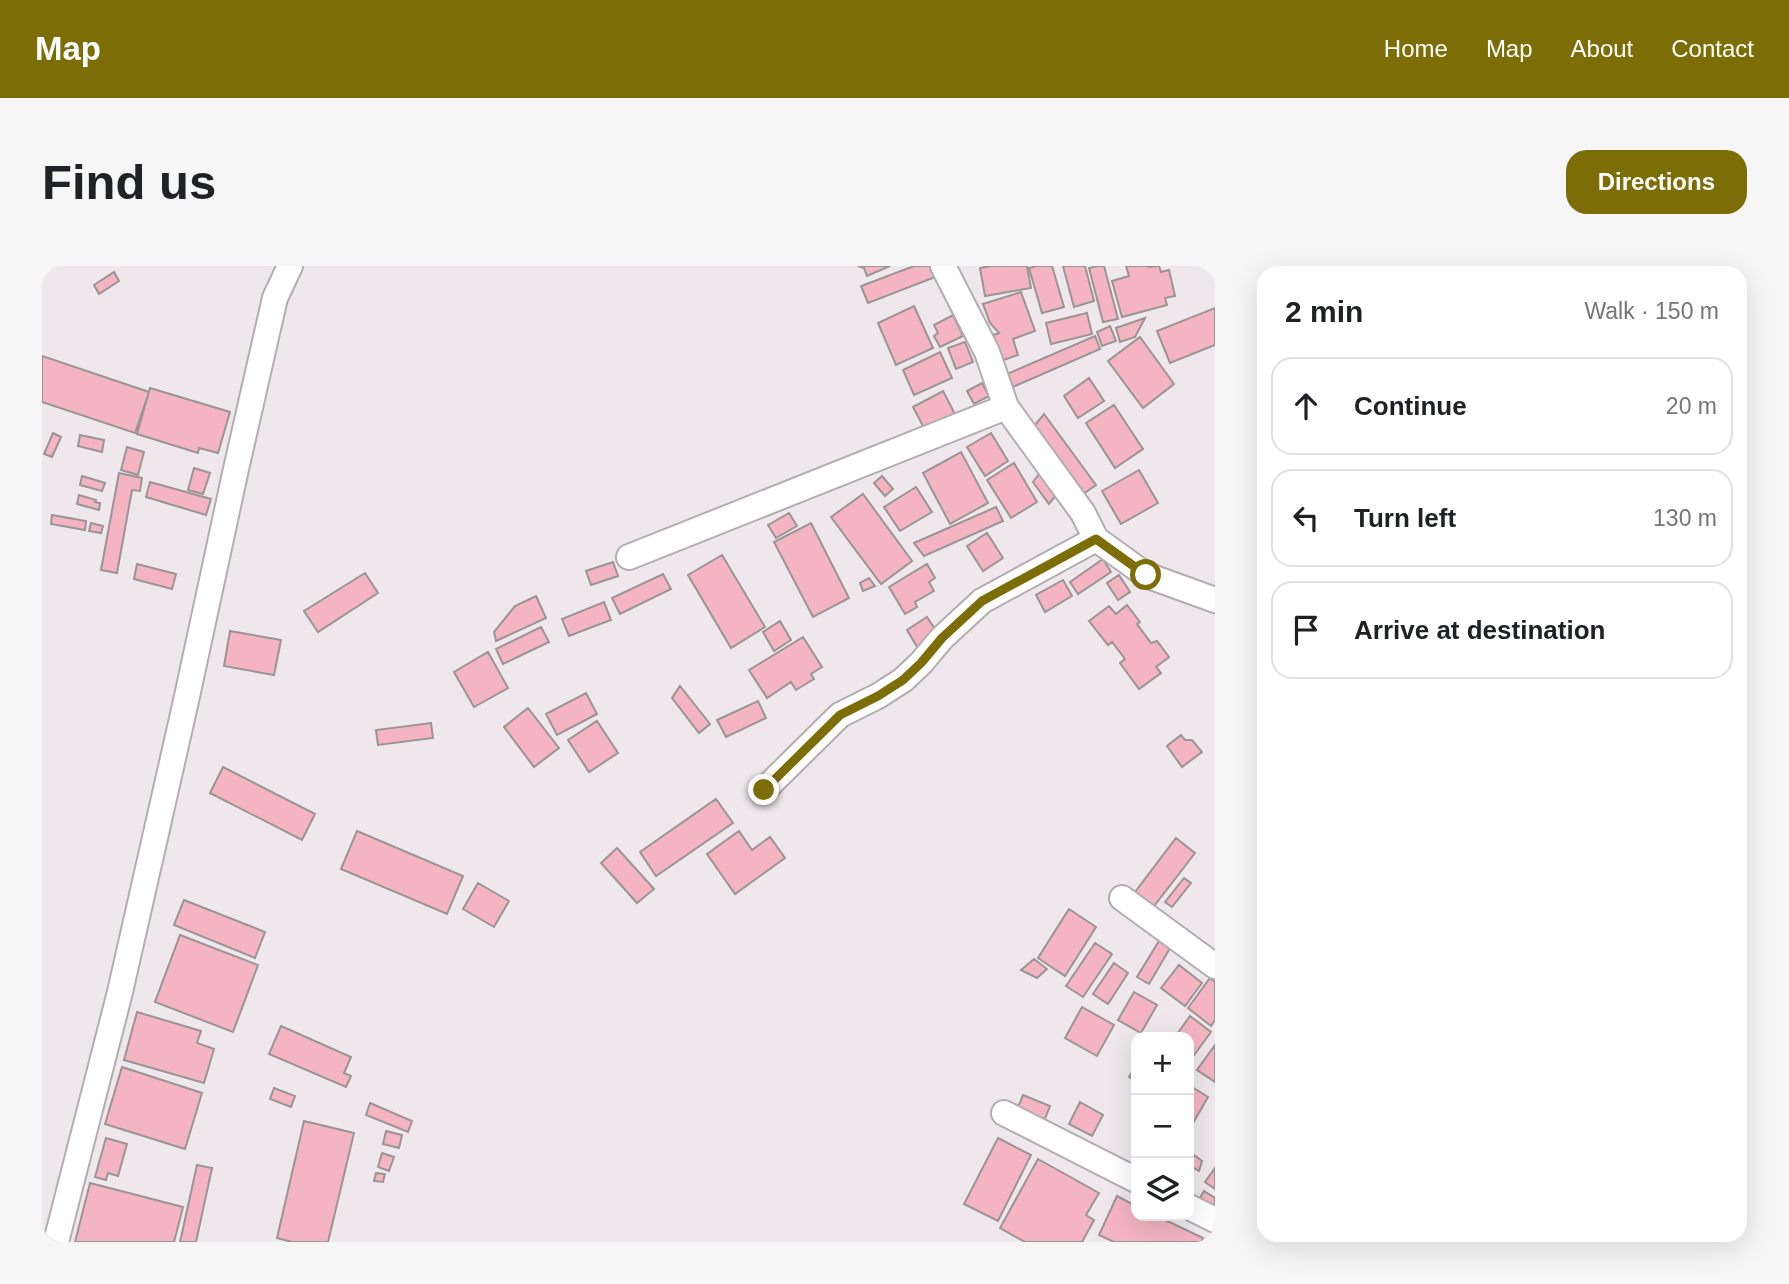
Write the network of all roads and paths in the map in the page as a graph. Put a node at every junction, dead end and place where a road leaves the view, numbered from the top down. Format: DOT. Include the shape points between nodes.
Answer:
graph roads {
  1 [pos="290,266"];
  2 [pos="943,266"];
  3 [pos="1006,407"];
  4 [pos="1096,539"];
  5 [pos="629,557"];
  6 [pos="1215,600"];
  7 [pos="764,790"];
  8 [pos="1122,898"];
  9 [pos="1215,966"];
  10 [pos="1004,1113"];
  11 [pos="1131,1177"];
  12 [pos="1194,1210"];
  13 [pos="1215,1220"];
  14 [pos="57,1242"];
  1 -- 14 [label="street" via="275,298 123,979"];
  2 -- 3 [label="street" via="987,352"];
  3 -- 4 [label="street" via="1083,513"];
  3 -- 5 [label="street"];
  4 -- 6 [label="street" via="1146,575"];
  4 -- 7 [label="street" via="982,601 903,680 840,715"];
  8 -- 9 [label="street"];
  10 -- 11 [label="street"];
  12 -- 13 [label="street"];
}
